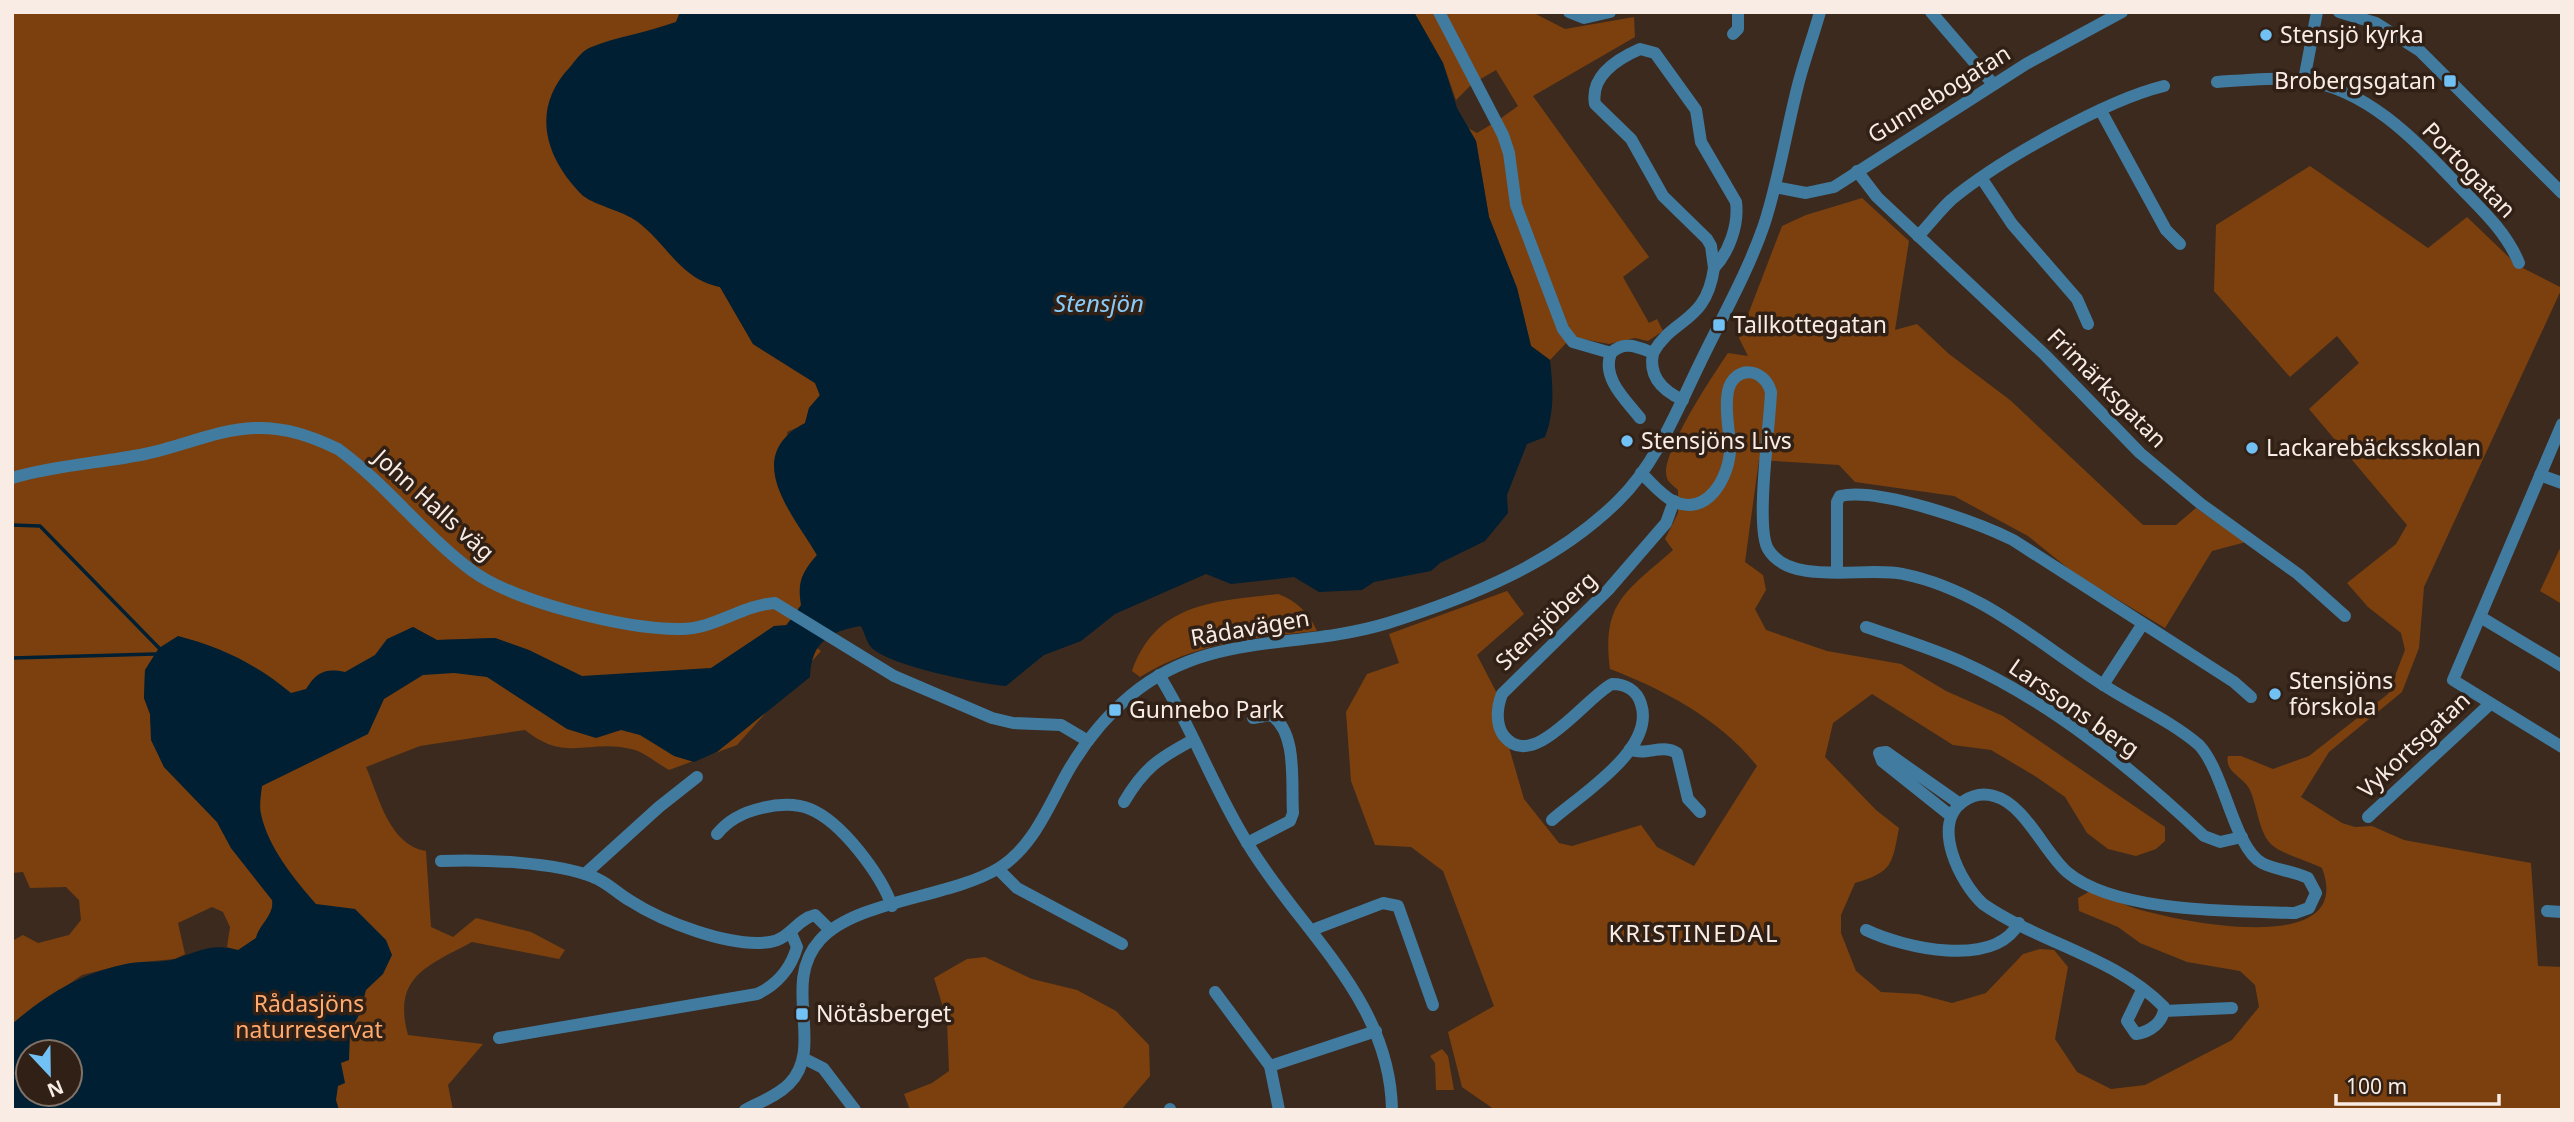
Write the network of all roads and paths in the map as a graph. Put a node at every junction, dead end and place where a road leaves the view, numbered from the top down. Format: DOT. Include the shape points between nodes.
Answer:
graph roads {
  1 [pos="1440,12"];
  2 [pos="1569,12"];
  3 [pos="1610,12"];
  4 [pos="1738,12"];
  5 [pos="1820,12"];
  6 [pos="1931,12"];
  7 [pos="2122,12"];
  8 [pos="2317,12"];
  9 [pos="2339,12"];
  10 [pos="1732,34"];
  11 [pos="2304,80"];
  12 [pos="2217,82"];
  13 [pos="1993,84"];
  14 [pos="2164,86"];
  15 [pos="2101,111"];
  16 [pos="1857,171"];
  17 [pos="1982,179"];
  18 [pos="1775,187"];
  19 [pos="2562,193"];
  20 [pos="1918,236"];
  21 [pos="2180,244"];
  22 [pos="2519,263"];
  23 [pos="1714,268"];
  24 [pos="2088,324"];
  25 [pos="1611,353"];
  26 [pos="1653,353"];
  27 [pos="1683,401"];
  28 [pos="1640,418"];
  29 [pos="2562,424"];
  30 [pos="1641,473"];
  31 [pos="2540,474"];
  32 [pos="12,478"];
  33 [pos="2562,483"];
  34 [pos="1674,501"];
  35 [pos="1837,571"];
  36 [pos="2345,616"];
  37 [pos="2482,618"];
  38 [pos="2142,625"];
  39 [pos="1866,627"];
  40 [pos="2562,666"];
  41 [pos="1159,675"];
  42 [pos="2103,685"];
  43 [pos="2251,697"];
  44 [pos="2490,704"];
  45 [pos="1253,718"];
  46 [pos="1193,740"];
  47 [pos="1088,741"];
  48 [pos="2562,747"];
  49 [pos="1630,749"];
  50 [pos="696,777"];
  51 [pos="1124,802"];
  52 [pos="1960,804"];
  53 [pos="1700,812"];
  54 [pos="1951,816"];
  55 [pos="2368,817"];
  56 [pos="1552,820"];
  57 [pos="717,834"];
  58 [pos="2242,837"];
  59 [pos="1247,843"];
  60 [pos="441,861"];
  61 [pos="998,869"];
  62 [pos="585,874"];
  63 [pos="892,906"];
  64 [pos="2547,911"];
  65 [pos="2562,912"];
  66 [pos="2019,923"];
  67 [pos="830,930"];
  68 [pos="1312,930"];
  69 [pos="1866,930"];
  70 [pos="791,933"];
  71 [pos="1122,944"];
  72 [pos="2142,990"];
  73 [pos="1215,992"];
  74 [pos="1433,1005"];
  75 [pos="2232,1008"];
  76 [pos="2164,1011"];
  77 [pos="1376,1031"];
  78 [pos="499,1038"];
  79 [pos="803,1058"];
  80 [pos="1270,1066"];
  81 [pos="745,1110"];
  82 [pos="855,1110"];
  83 [pos="1279,1110"];
  84 [pos="1392,1110"];
  1 -- 25 [label="street" via="1503,135 1516,205 1563,329 1573,342"];
  2 -- 3 [label="street" via="1584,18"];
  4 -- 10 [label="street" via="1738,29"];
  5 -- 18 [label="street, Rådavägen"];
  6 -- 13 [label="street"];
  7 -- 13 [label="street, Gunnebogatan"];
  8 -- 11 [label="street"];
  9 -- 19 [label="street" via="2376,23 2420,51"];
  11 -- 12 [label="street, Portogatan"];
  11 -- 22 [label="street, Portogatan" via="2358,98 2387,117 2480,209 2511,245"];
  13 -- 16 [label="street, Gunnebogatan"];
  14 -- 15 [label="street"];
  15 -- 17 [label="street"];
  15 -- 21 [label="street" via="2166,230"];
  16 -- 18 [label="street, Gunnebogatan" via="1821,192 1797,193"];
  16 -- 20 [label="street, Frimärksgatan"];
  17 -- 20 [label="street" via="1950,201"];
  17 -- 24 [label="street" via="2012,224 2077,299"];
  18 -- 27 [label="street, Rådavägen" via="1747,268"];
  20 -- 36 [label="street, Frimärksgatan" via="2045,355 2140,453 2298,574"];
  23 -- 23 [label="street" via="1724,258 1731,239 1736,202 1701,142 1696,110 1655,53 1640,49 1605,71 1595,89 1595,104 1631,139 1663,196 1707,239"];
  23 -- 26 [label="street" via="1697,311"];
  25 -- 26 [label="street" via="1626,345"];
  25 -- 28 [label="street" via="1611,377"];
  26 -- 27 [label="street" via="1651,367 1658,383"];
  27 -- 30 [label="street, Rådavägen"];
  29 -- 31 [label="street"];
  30 -- 34 [label="street"];
  30 -- 41 [label="street, Rådavägen" via="1592,524 1507,578 1389,622 1331,636 1224,649 1184,661"];
  31 -- 33 [label="street"];
  31 -- 37 [label="street"];
  32 -- 47 [label="street, John Halls väg" via="147,454 230,432 284,429 338,449 464,565 513,593 589,615 680,629 780,604 894,676 992,718 1061,725"];
  34 -- 35 [label="street, Larssons berg" via="1705,500 1718,489 1730,452 1727,399 1731,381 1741,373 1756,372 1771,392 1763,526 1768,549 1789,568"];
  34 -- 49 [label="street, Stensjöberg" via="1659,532 1583,616 1515,678 1498,704 1502,734 1525,746 1550,736 1608,685 1620,684 1637,695 1643,713"];
  35 -- 38 [label="street" via="1840,496 1903,501 2013,540"];
  35 -- 42 [label="street, Larssons berg" via="1901,573 1970,595"];
  37 -- 40 [label="street"];
  37 -- 44 [label="street" via="2453,680"];
  38 -- 42 [label="street, Larssons berg"];
  38 -- 43 [label="street"];
  39 -- 58 [label="street, Larssons berg" via="1936,651 2000,681 2097,747 2204,836 2220,842"];
  41 -- 46 [label="street"];
  41 -- 47 [label="street, Rådavägen" via="1123,703"];
  42 -- 58 [label="street, Larssons berg" via="2208,754"];
  44 -- 48 [label="street"];
  44 -- 55 [label="street, Vykortsgatan"];
  45 -- 59 [label="street" via="1271,715 1284,728 1293,813 1290,821"];
  46 -- 51 [label="street" via="1140,775"];
  46 -- 59 [label="street"];
  47 -- 61 [label="street, Rådavägen" via="1034,833"];
  49 -- 53 [label="street" via="1640,753 1662,748 1676,753 1688,799"];
  49 -- 56 [label="street, Stensjöberg" via="1603,779"];
  50 -- 62 [label="street"];
  52 -- 54 [label="street"];
  52 -- 54 [label="street" via="1886,752 1880,753 1882,761"];
  52 -- 58 [label="street, Larssons berg" via="1981,794 2005,800 2068,873 2101,890 2202,909 2295,913 2313,904 2315,888 2308,878 2260,862"];
  54 -- 66 [label="street" via="1951,845 1971,891 1991,910"];
  57 -- 63 [label="street" via="751,810 784,805 808,808 848,838 877,876"];
  59 -- 68 [label="street" via="1282,896"];
  60 -- 62 [label="street" via="545,866"];
  61 -- 63 [label="street, Rådavägen"];
  61 -- 71 [label="street" via="1017,888"];
  62 -- 70 [label="street" via="655,914 716,936 751,943 770,942"];
  63 -- 67 [label="street, Rådavägen"];
  64 -- 65 [label="street"];
  66 -- 69 [label="street" via="1998,942 1951,951 1906,946"];
  66 -- 72 [label="street" via="2097,960"];
  67 -- 70 [label="street" via="814,915"];
  67 -- 79 [label="street" via="813,948 804,967"];
  68 -- 74 [label="street" via="1383,903 1398,906"];
  68 -- 77 [label="street" via="1352,984"];
  70 -- 78 [label="street" via="797,944 792,959 775,983 757,994"];
  72 -- 76 [label="street"];
  72 -- 76 [label="street" via="2128,1014 2132,1031 2148,1031"];
  73 -- 80 [label="street"];
  75 -- 76 [label="street"];
  77 -- 80 [label="street"];
  77 -- 84 [label="street" via="1390,1080"];
  79 -- 81 [label="street" via="788,1084"];
  79 -- 82 [label="street" via="823,1068"];
  80 -- 83 [label="street"];
}
